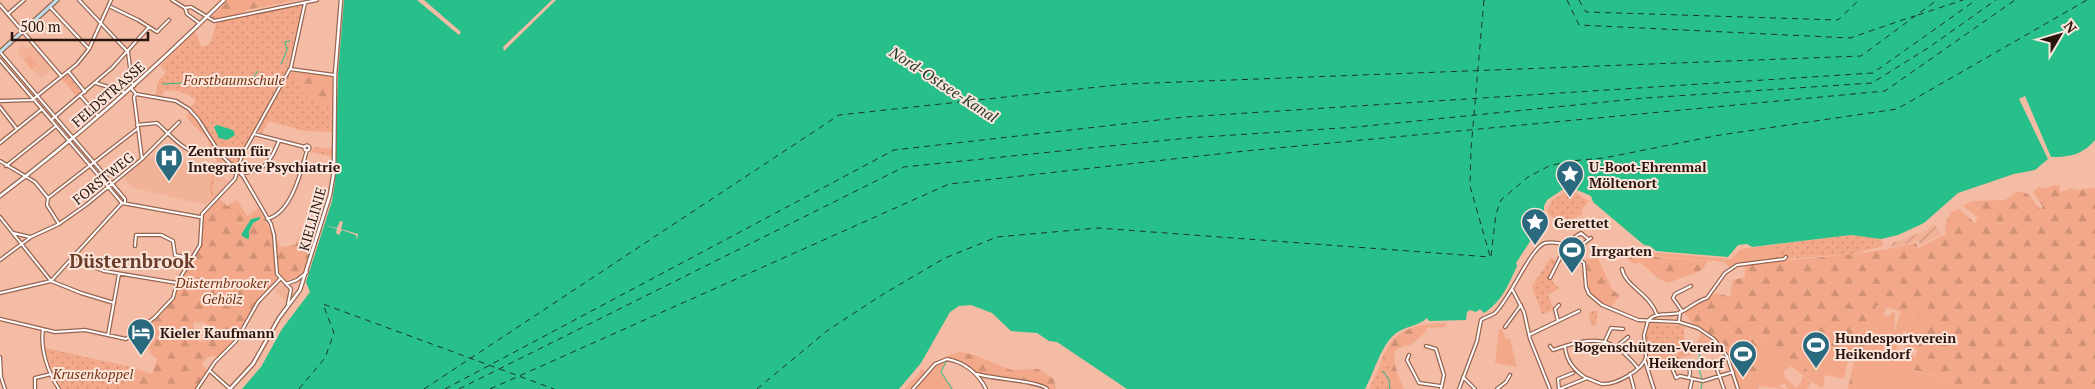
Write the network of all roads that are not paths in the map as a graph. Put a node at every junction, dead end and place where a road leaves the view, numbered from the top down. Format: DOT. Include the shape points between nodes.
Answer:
graph roads {
  1 [pos="24,0"];
  2 [pos="57,0"];
  3 [pos="80,0"];
  4 [pos="111,0"];
  5 [pos="172,0"];
  6 [pos="224,0"];
  7 [pos="317,0"];
  8 [pos="341,0"];
  9 [pos="177,1"];
  10 [pos="305,3"];
  11 [pos="0,5"];
  12 [pos="110,7"];
  13 [pos="50,8"];
  14 [pos="185,8"];
  15 [pos="8,14"];
  16 [pos="206,17"];
  17 [pos="169,20"];
  18 [pos="101,23"];
  19 [pos="200,23"];
  20 [pos="149,27"];
  21 [pos="23,31"];
  22 [pos="89,49"];
  23 [pos="0,52"];
  24 [pos="128,52"];
  25 [pos="0,60"];
  26 [pos="290,69"];
  27 [pos="68,71"];
  28 [pos="19,74"];
  29 [pos="335,75"];
  30 [pos="61,76"];
  31 [pos="14,77"];
  32 [pos="96,83"];
  33 [pos="131,88"];
  34 [pos="85,92"];
  35 [pos="125,93"];
  36 [pos="80,95"];
  37 [pos="135,95"];
  38 [pos="37,96"];
  39 [pos="34,99"];
  40 [pos="0,101"];
  41 [pos="0,107"];
  42 [pos="42,109"];
  43 [pos="55,116"];
  44 [pos="98,116"];
  45 [pos="51,120"];
  46 [pos="179,122"];
  47 [pos="56,126"];
  48 [pos="137,127"];
  49 [pos="17,129"];
  50 [pos="168,134"];
  51 [pos="254,134"];
  52 [pos="73,138"];
  53 [pos="69,141"];
  54 [pos="279,141"];
  55 [pos="0,143"];
  56 [pos="205,152"];
  57 [pos="142,159"];
  58 [pos="0,161"];
  59 [pos="94,162"];
  60 [pos="89,165"];
  61 [pos="6,166"];
  62 [pos="238,170"];
  63 [pos="241,174"];
  64 [pos="25,177"];
  65 [pos="112,184"];
  66 [pos="108,188"];
  67 [pos="0,196"];
  68 [pos="48,198"];
  69 [pos="124,203"];
  70 [pos="0,217"];
  71 [pos="201,217"];
  72 [pos="267,219"];
  73 [pos="59,224"];
  74 [pos="13,234"];
  75 [pos="30,237"];
  76 [pos="22,244"];
  77 [pos="1562,245"];
  78 [pos="134,246"];
  79 [pos="1562,254"];
  80 [pos="74,256"];
  81 [pos="1785,258"];
  82 [pos="193,259"];
  83 [pos="0,260"];
  84 [pos="1622,270"];
  85 [pos="307,272"];
  86 [pos="119,274"];
  87 [pos="1550,278"];
  88 [pos="280,279"];
  89 [pos="51,281"];
  90 [pos="178,283"];
  91 [pos="286,284"];
  92 [pos="1691,286"];
  93 [pos="1512,289"];
  94 [pos="0,294"];
  95 [pos="114,303"];
  96 [pos="1521,305"];
  97 [pos="1559,305"];
  98 [pos="287,308"];
  99 [pos="1579,311"];
  100 [pos="1681,312"];
  101 [pos="1657,315"];
  102 [pos="0,319"];
  103 [pos="1558,321"];
  104 [pos="1648,321"];
  105 [pos="1679,322"];
  106 [pos="1505,327"];
  107 [pos="1623,329"];
  108 [pos="42,330"];
  109 [pos="1529,335"];
  110 [pos="108,336"];
  111 [pos="1628,336"];
  112 [pos="1605,341"];
  113 [pos="1426,346"];
  114 [pos="1550,346"];
  115 [pos="1565,346"];
  116 [pos="1616,346"];
  117 [pos="1409,355"];
  118 [pos="0,357"];
  119 [pos="1714,360"];
  120 [pos="1646,361"];
  121 [pos="1688,365"];
  122 [pos="1638,368"];
  123 [pos="1672,368"];
  124 [pos="210,371"];
  125 [pos="1733,372"];
  126 [pos="1573,373"];
  127 [pos="51,374"];
  128 [pos="977,374"];
  129 [pos="1630,374"];
  130 [pos="1510,375"];
  131 [pos="1721,376"];
  132 [pos="1463,377"];
  133 [pos="1587,378"];
  134 [pos="1688,378"];
  135 [pos="1692,380"];
  136 [pos="1602,384"];
  137 [pos="1441,388"];
  138 [pos="5,389"];
  139 [pos="35,389"];
  140 [pos="59,389"];
  141 [pos="197,389"];
  142 [pos="230,389"];
  143 [pos="914,389"];
  144 [pos="986,389"];
  145 [pos="1047,389"];
  146 [pos="1459,389"];
  147 [pos="1475,389"];
  148 [pos="1497,389"];
  149 [pos="1550,389"];
  150 [pos="1559,389"];
  151 [pos="1603,389"];
  152 [pos="1634,389"];
  153 [pos="1654,389"];
  154 [pos="1690,389"];
  155 [pos="1724,389"];
  156 [pos="1738,389"];
  1 -- 15 [label="street"];
  2 -- 13 [label="main road"];
  3 -- 18 [label="street"];
  4 -- 12 [label="street"];
  5 -- 9 [label="street"];
  6 -- 16 [label="street, FELDSTRASSE"];
  7 -- 10 [label="street"];
  8 -- 29 [label="street, KIELLINIE"];
  9 -- 14 [label="street"];
  10 -- 16 [label="street" via="214,21"];
  10 -- 26 [label="street"];
  11 -- 15 [label="street"];
  12 -- 18 [label="street"];
  12 -- 20 [label="street"];
  13 -- 21 [label="main road"];
  13 -- 22 [label="street"];
  14 -- 16 [label="street" via="189,4"];
  14 -- 19 [label="street" via="187,14"];
  15 -- 21 [label="street"];
  16 -- 19 [label="street, FELDSTRASSE"];
  17 -- 20 [label="street" via="158,32"];
  18 -- 22 [label="street"];
  18 -- 24 [label="street"];
  19 -- 33 [label="street, FELDSTRASSE"];
  20 -- 24 [label="street"];
  21 -- 23 [label="main road"];
  21 -- 30 [label="street"];
  22 -- 27 [label="street"];
  23 -- 28 [label="street"];
  24 -- 32 [label="street"];
  24 -- 33 [label="street"];
  25 -- 31 [label="street"];
  26 -- 29 [label="street"];
  26 -- 51 [label="street"];
  27 -- 30 [label="street"];
  27 -- 34 [label="street"];
  28 -- 31 [label="street"];
  28 -- 38 [label="street"];
  29 -- 85 [label="street, KIELLINIE" via="333,178"];
  30 -- 38 [label="street"];
  31 -- 39 [label="street"];
  32 -- 34 [label="street"];
  32 -- 35 [label="street"];
  33 -- 35 [label="street, FELDSTRASSE"];
  33 -- 37 [label="street"];
  34 -- 36 [label="street"];
  35 -- 44 [label="street, FELDSTRASSE"];
  36 -- 43 [label="street"];
  36 -- 44 [label="street"];
  37 -- 48 [label="street"];
  37 -- 62 [label="street" via="165,98 185,106 200,122 222,156"];
  38 -- 39 [label="street"];
  38 -- 43 [label="street"];
  39 -- 40 [label="street"];
  39 -- 42 [label="street"];
  41 -- 49 [label="street"];
  42 -- 45 [label="street"];
  42 -- 49 [label="street"];
  43 -- 45 [label="street"];
  43 -- 52 [label="street"];
  44 -- 52 [label="street, FELDSTRASSE"];
  45 -- 47 [label="street"];
  46 -- 50 [label="street, FORSTWEG"];
  47 -- 53 [label="street"];
  47 -- 61 [label="street"];
  48 -- 50 [label="street" via="156,123"];
  48 -- 57 [label="street"];
  48 -- 59 [label="street"];
  49 -- 55 [label="street"];
  50 -- 56 [label="street" via="188,149"];
  50 -- 57 [label="street, FORSTWEG"];
  51 -- 54 [label="street"];
  51 -- 62 [label="street"];
  52 -- 53 [label="street, FELDSTRASSE"];
  52 -- 59 [label="street"];
  53 -- 60 [label="street"];
  53 -- 64 [label="street, FELDSTRASSE"];
  54 -- 63 [label="street" via="265,166"];
  54 -- 72 [label="street" via="307,150 290,199"];
  57 -- 65 [label="street, FORSTWEG"];
  58 -- 61 [label="street"];
  59 -- 60 [label="street"];
  59 -- 65 [label="street"];
  60 -- 66 [label="street"];
  60 -- 68 [label="street"];
  61 -- 64 [label="street"];
  62 -- 63 [label="street"];
  62 -- 71 [label="street" via="232,184"];
  63 -- 72 [label="street"];
  64 -- 67 [label="street, FELDSTRASSE"];
  64 -- 68 [label="street" via="36,183"];
  65 -- 66 [label="street, FORSTWEG"];
  65 -- 69 [label="street"];
  66 -- 69 [label="street"];
  66 -- 73 [label="street, FORSTWEG"];
  68 -- 73 [label="street" via="47,205"];
  69 -- 71 [label="street"];
  69 -- 80 [label="street"];
  70 -- 74 [label="street"];
  71 -- 82 [label="street" via="200,244"];
  72 -- 88 [label="street" via="274,235 275,262"];
  73 -- 75 [label="street, FORSTWEG"];
  74 -- 75 [label="street"];
  74 -- 76 [label="street"];
  75 -- 76 [label="street, FORSTWEG"];
  76 -- 83 [label="street, FORSTWEG"];
  76 -- 89 [label="street"];
  77 -- 77 [label="street" via="1581,233 1589,239 1579,247"];
  77 -- 79 [label="street"];
  77 -- 93 [label="street" via="1544,243"];
  78 -- 82 [label="street" via="136,235 161,235 173,241 175,255"];
  79 -- 87 [label="street"];
  79 -- 104 [label="street" via="1566,259 1579,259 1584,263 1586,287 1594,300 1632,319"];
  80 -- 86 [label="street" via="95,268"];
  80 -- 89 [label="street"];
  81 -- 100 [label="street" via="1737,265 1724,273 1711,296"];
  82 -- 90 [label="street"];
  84 -- 101 [label="street" via="1627,280 1651,302"];
  85 -- 91 [label="street"];
  85 -- 98 [label="street, KIELLINIE" via="300,290"];
  86 -- 90 [label="street"];
  86 -- 95 [label="street"];
  88 -- 91 [label="street"];
  88 -- 124 [label="street" via="259,300 236,341 217,359"];
  89 -- 94 [label="street"];
  89 -- 95 [label="street"];
  90 -- 110 [label="street" via="168,304 130,337"];
  91 -- 98 [label="street" via="292,293"];
  92 -- 100 [label="street" via="1673,298"];
  93 -- 96 [label="street"];
  93 -- 132 [label="street" via="1495,312 1481,320 1477,341"];
  95 -- 110 [label="street"];
  96 -- 106 [label="street"];
  96 -- 109 [label="street"];
  97 -- 103 [label="street" via="1555,309"];
  98 -- 142 [label="street, KIELLINIE" via="253,364"];
  99 -- 103 [label="street"];
  100 -- 101 [label="street"];
  100 -- 105 [label="street"];
  101 -- 104 [label="street"];
  102 -- 108 [label="street"];
  103 -- 109 [label="street"];
  104 -- 105 [label="street"];
  104 -- 120 [label="street" via="1644,335"];
  105 -- 125 [label="street" via="1698,328 1714,339 1727,356"];
  107 -- 112 [label="street" via="1611,328"];
  108 -- 110 [label="street" via="85,330"];
  108 -- 127 [label="street" via="42,345"];
  109 -- 149 [label="street"];
  111 -- 116 [label="street"];
  112 -- 115 [label="street" via="1587,340"];
  112 -- 116 [label="street"];
  113 -- 137 [label="street" via="1436,348 1444,375"];
  114 -- 115 [label="street" via="1553,350"];
  115 -- 133 [label="street" via="1570,364"];
  116 -- 122 [label="street"];
  117 -- 137 [label="street" via="1407,360 1419,383"];
  118 -- 138 [label="street"];
  119 -- 131 [label="street"];
  120 -- 122 [label="street"];
  120 -- 153 [label="street"];
  121 -- 134 [label="street"];
  122 -- 129 [label="street"];
  123 -- 134 [label="street" via="1676,378"];
  124 -- 141 [label="street"];
  124 -- 142 [label="street"];
  125 -- 131 [label="street"];
  125 -- 156 [label="street"];
  126 -- 150 [label="street" via="1558,379"];
  127 -- 139 [label="street" via="35,378"];
  127 -- 140 [label="street"];
  128 -- 143 [label="street" via="949,359 939,361"];
  128 -- 144 [label="street"];
  128 -- 145 [label="street" via="1003,381 1031,383"];
  129 -- 136 [label="street"];
  129 -- 152 [label="street"];
  130 -- 148 [label="street"];
  131 -- 135 [label="street"];
  131 -- 155 [label="street"];
  132 -- 146 [label="street"];
  132 -- 147 [label="street"];
  133 -- 136 [label="street"];
  133 -- 150 [label="street"];
  134 -- 135 [label="street"];
  135 -- 154 [label="street"];
  136 -- 151 [label="street"];
}
